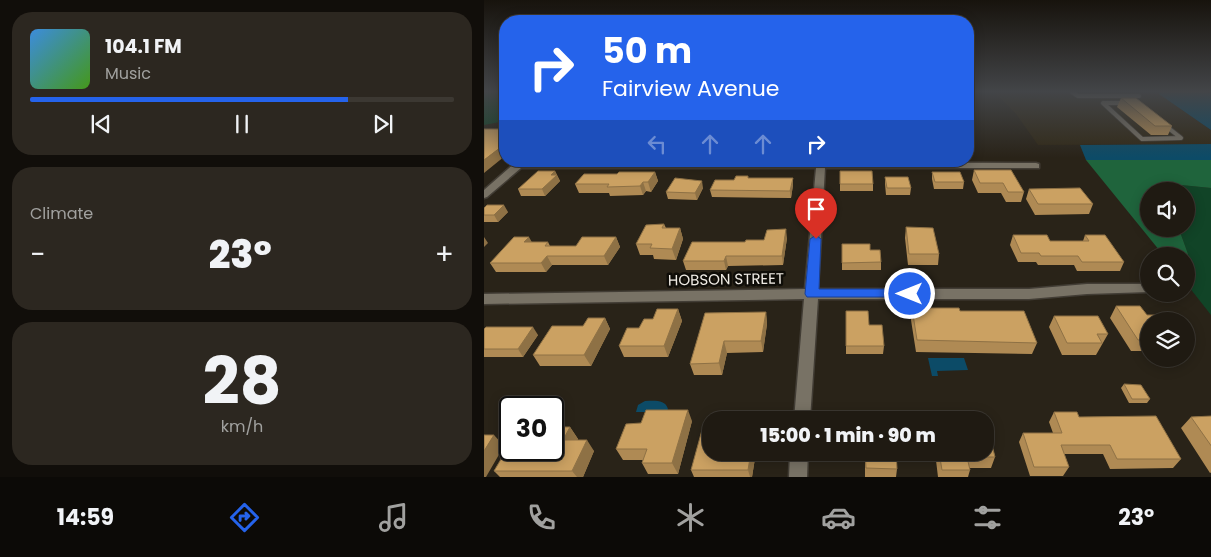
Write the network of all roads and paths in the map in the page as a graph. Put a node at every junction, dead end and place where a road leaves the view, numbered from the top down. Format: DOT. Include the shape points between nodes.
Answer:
graph roads {
  1 [pos="1115,114"];
  2 [pos="1152,114"];
  3 [pos="974,166"];
  4 [pos="1036,166"];
  5 [pos="516,167"];
  6 [pos="821,167"];
  7 [pos="489,187"];
  8 [pos="484,195"];
  9 [pos="1140,288"];
  10 [pos="812,294"];
  11 [pos="484,299"];
  12 [pos="803,411"];
  13 [pos="799,461"];
  14 [pos="798,477"];
  1 -- 2 [label="lane" via="1142,139 1181,138"];
  3 -- 4 [label="street"];
  5 -- 7 [label="street"];
  6 -- 10 [label="street"];
  7 -- 8 [label="street"];
  9 -- 10 [label="street, HOBSON STREET" via="1029,294"];
  10 -- 11 [label="street, HOBSON STREET"];
  10 -- 12 [label="street"];
  13 -- 14 [label="street"];
}
